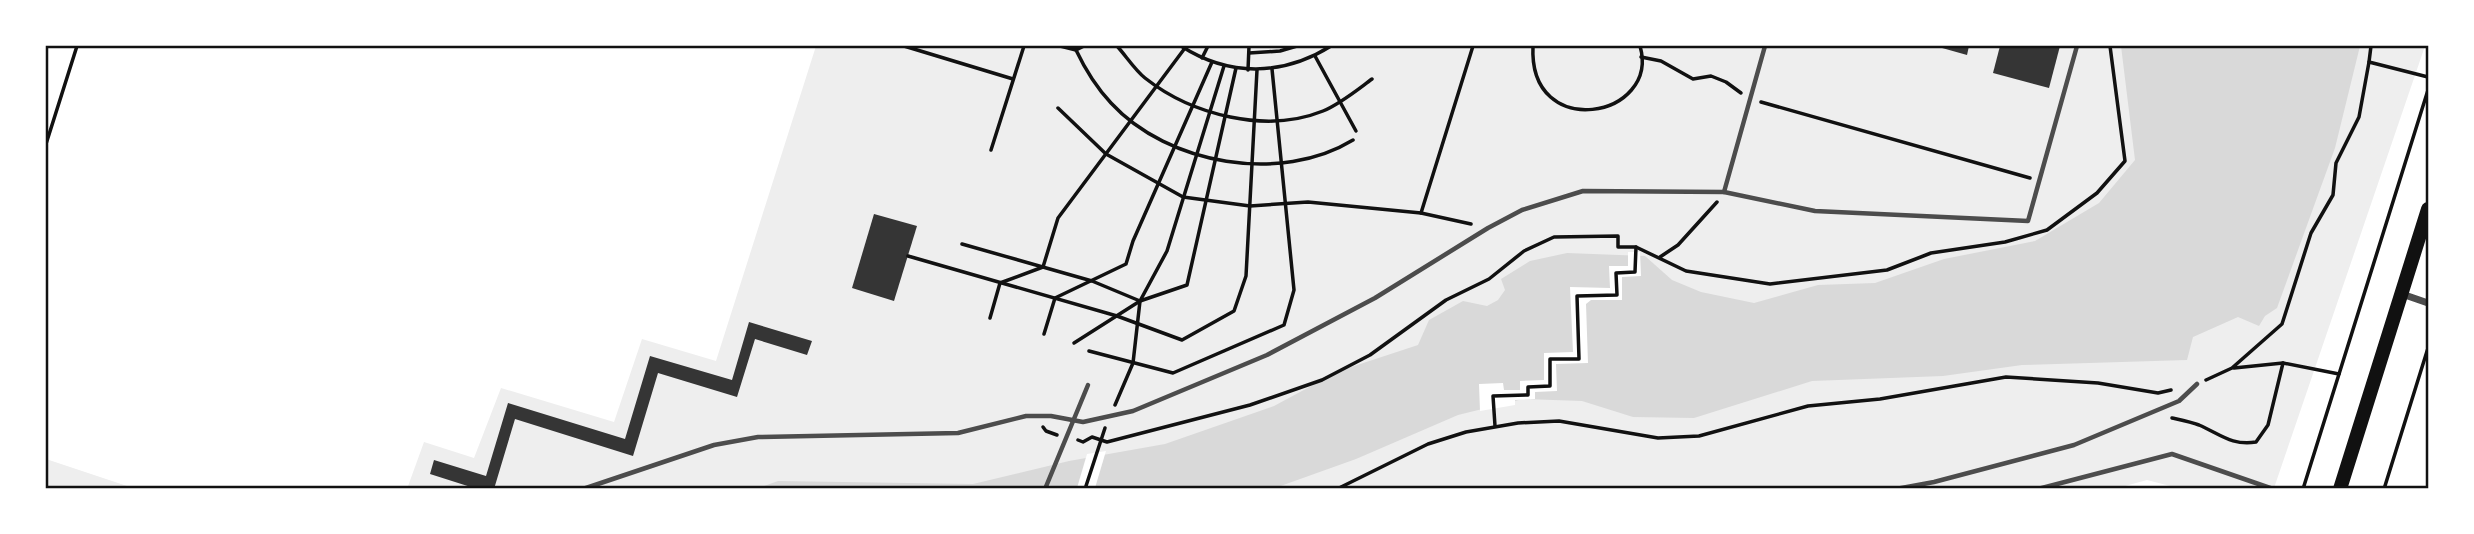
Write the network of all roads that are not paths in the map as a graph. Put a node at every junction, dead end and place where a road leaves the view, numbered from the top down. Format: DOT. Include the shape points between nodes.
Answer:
graph roads {
  1 [pos="1765,46"];
  2 [pos="2077,46"];
  3 [pos="1724,192"];
  4 [pos="2428,209"];
  5 [pos="2402,294"];
  6 [pos="2428,303"];
  7 [pos="2197,384"];
  8 [pos="1088,385"];
  9 [pos="583,488"];
  10 [pos="1045,488"];
  11 [pos="1896,488"];
  12 [pos="2038,488"];
  13 [pos="2273,488"];
  14 [pos="2340,488"];
  1 -- 3 [label="lane"];
  2 -- 3 [label="lane" via="2028,221 1815,211"];
  3 -- 9 [label="lane" via="1583,191 1522,211 1267,355 1133,411 1083,422 1037,416 958,433 758,437 713,445"];
  4 -- 5 [label="main road"];
  5 -- 6 [label="street"];
  5 -- 14 [label="main road"];
  7 -- 11 [label="lane" via="2179,401 2074,444"];
  8 -- 10 [label="lane"];
  12 -- 13 [label="lane" via="2172,454"];
}
